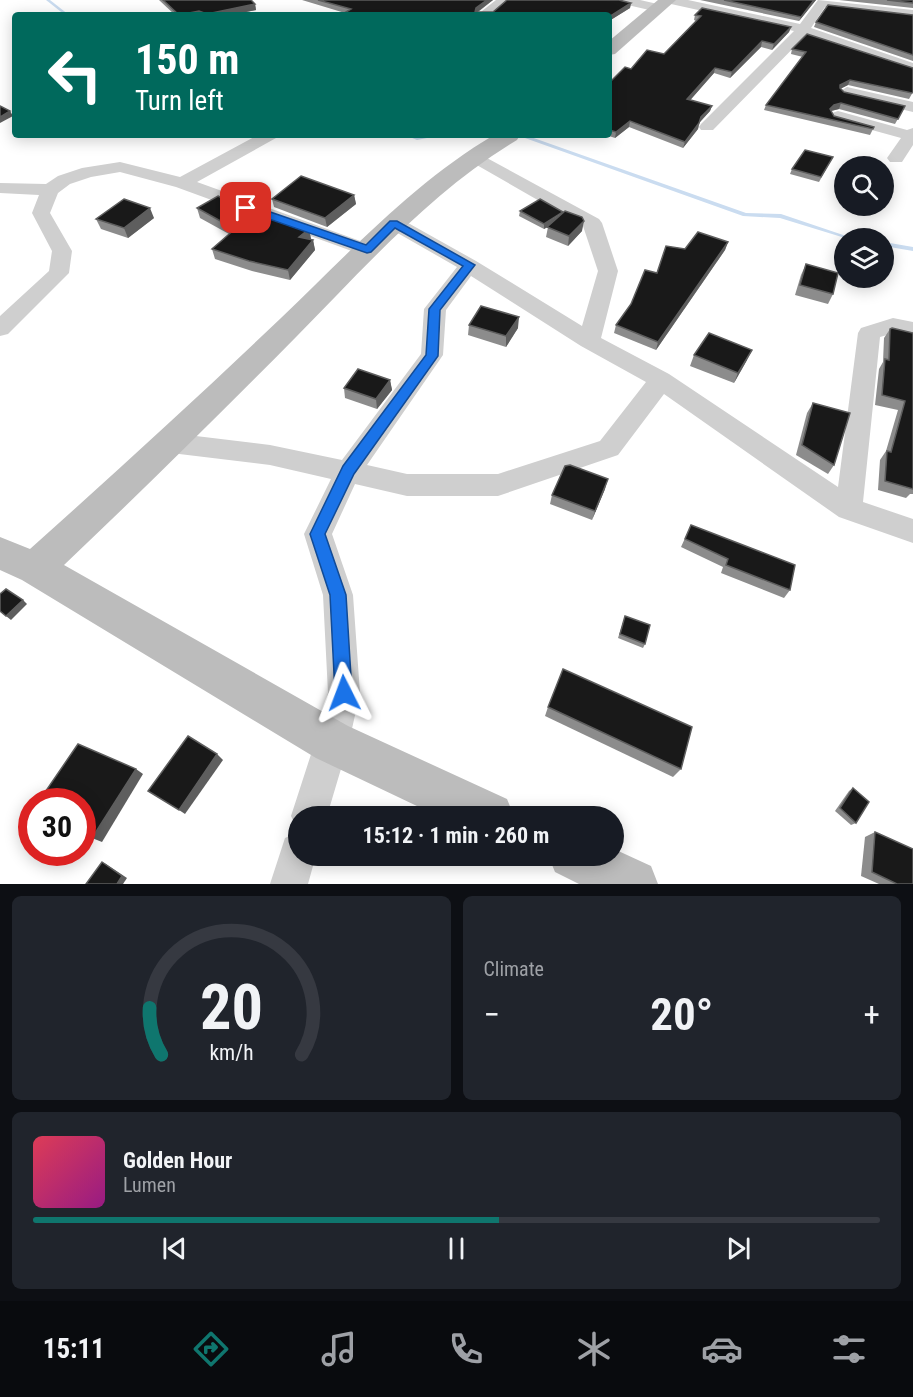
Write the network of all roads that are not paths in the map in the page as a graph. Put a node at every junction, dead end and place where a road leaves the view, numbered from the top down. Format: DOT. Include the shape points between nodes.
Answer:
graph roads {
  1 [pos="504,0"];
  2 [pos="623,0"];
  3 [pos="823,2"];
  4 [pos="666,3"];
  5 [pos="487,12"];
  6 [pos="913,14"];
  7 [pos="803,29"];
  8 [pos="612,48"];
  9 [pos="913,68"];
  10 [pos="847,92"];
  11 [pos="913,107"];
  12 [pos="838,116"];
  13 [pos="707,127"];
  14 [pos="912,134"];
  15 [pos="264,138"];
  16 [pos="505,138"];
  17 [pos="474,156"];
  18 [pos="896,158"];
  19 [pos="182,183"];
  20 [pos="0,188"];
  21 [pos="51,190"];
  22 [pos="394,223"];
  23 [pos="367,250"];
  24 [pos="469,265"];
  25 [pos="0,329"];
  26 [pos="913,330"];
  27 [pos="589,341"];
  28 [pos="661,380"];
  29 [pos="171,443"];
  30 [pos="348,470"];
  31 [pos="849,509"];
  32 [pos="913,531"];
  33 [pos="18,560"];
  34 [pos="332,742"];
  35 [pos="312,806"];
  36 [pos="469,806"];
  37 [pos="294,866"];
  38 [pos="595,866"];
  39 [pos="289,884"];
  40 [pos="633,884"];
  1 -- 5 [label="street"];
  2 -- 4 [label="street"];
  3 -- 6 [label="street"];
  3 -- 7 [label="street"];
  4 -- 7 [label="street"];
  4 -- 8 [label="street"];
  7 -- 9 [label="street"];
  7 -- 13 [label="street"];
  10 -- 11 [label="street"];
  12 -- 14 [label="street"];
  14 -- 18 [label="street"];
  15 -- 19 [label="street"];
  16 -- 17 [label="street"];
  17 -- 22 [label="street"];
  17 -- 27 [label="street" via="592,223 608,270"];
  19 -- 21 [label="street" via="120,167 88,172 64,180"];
  19 -- 23 [label="street"];
  20 -- 21 [label="street"];
  21 -- 25 [label="street" via="41,213 62,251 59,273"];
  22 -- 23 [label="street"];
  22 -- 24 [label="street"];
  23 -- 29 [label="street"];
  24 -- 27 [label="street"];
  24 -- 30 [label="street" via="435,309 432,356"];
  26 -- 31 [label="street" via="893,325 869,333"];
  27 -- 28 [label="street"];
  28 -- 30 [label="street" via="609,448 498,484 407,485"];
  28 -- 31 [label="street"];
  29 -- 30 [label="street" via="270,455"];
  29 -- 33 [label="street"];
  30 -- 34 [label="street" via="318,534 338,595 344,693"];
  31 -- 32 [label="street"];
  33 -- 34 [label="street"];
  34 -- 35 [label="street"];
  34 -- 36 [label="street"];
  37 -- 39 [label="street"];
  38 -- 40 [label="street"];
}
